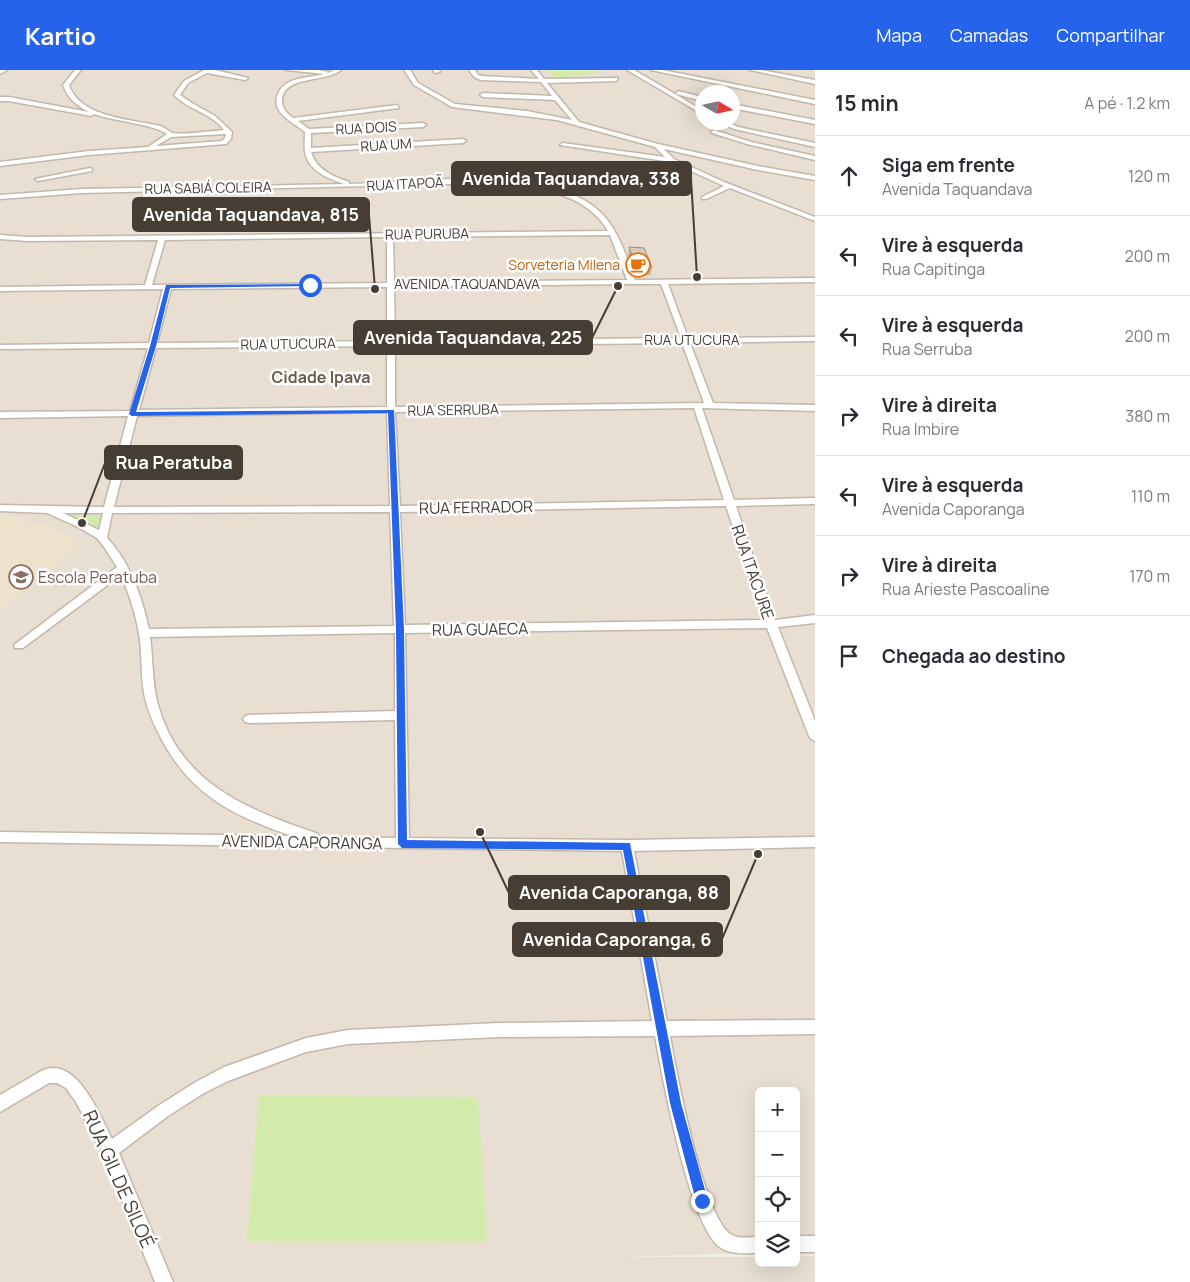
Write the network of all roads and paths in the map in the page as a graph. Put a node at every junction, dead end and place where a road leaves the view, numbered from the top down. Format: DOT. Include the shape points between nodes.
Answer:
graph roads {
  1 [pos="4,70"];
  2 [pos="68,70"];
  3 [pos="290,70"];
  4 [pos="407,70"];
  5 [pos="472,70"];
  6 [pos="504,70"];
  7 [pos="534,70"];
  8 [pos="630,70"];
  9 [pos="654,70"];
  10 [pos="754,70"];
  11 [pos="78,71"];
  12 [pos="209,71"];
  13 [pos="337,71"];
  14 [pos="0,72"];
  15 [pos="748,76"];
  16 [pos="245,78"];
  17 [pos="513,80"];
  18 [pos="616,80"];
  19 [pos="544,81"];
  20 [pos="742,81"];
  21 [pos="815,82"];
  22 [pos="731,85"];
  23 [pos="737,85"];
  24 [pos="740,87"];
  25 [pos="666,91"];
  26 [pos="483,95"];
  27 [pos="695,97"];
  28 [pos="0,98"];
  29 [pos="558,98"];
  30 [pos="815,102"];
  31 [pos="397,107"];
  32 [pos="695,108"];
  33 [pos="740,108"];
  34 [pos="98,115"];
  35 [pos="293,120"];
  36 [pos="815,122"];
  37 [pos="577,123"];
  38 [pos="423,125"];
  39 [pos="740,129"];
  40 [pos="308,131"];
  41 [pos="229,132"];
  42 [pos="714,132"];
  43 [pos="170,135"];
  44 [pos="463,140"];
  45 [pos="794,141"];
  46 [pos="563,145"];
  47 [pos="815,145"];
  48 [pos="656,146"];
  49 [pos="150,148"];
  50 [pos="308,150"];
  51 [pos="785,151"];
  52 [pos="815,158"];
  53 [pos="26,160"];
  54 [pos="672,160"];
  55 [pos="0,164"];
  56 [pos="90,170"];
  57 [pos="34,173"];
  58 [pos="815,178"];
  59 [pos="356,186"];
  60 [pos="729,186"];
  61 [pos="42,193"];
  62 [pos="0,197"];
  63 [pos="704,198"];
  64 [pos="815,219"];
  65 [pos="614,233"];
  66 [pos="390,235"];
  67 [pos="0,237"];
  68 [pos="162,238"];
  69 [pos="815,280"];
  70 [pos="632,282"];
  71 [pos="664,282"];
  72 [pos="391,284"];
  73 [pos="148,286"];
  74 [pos="168,286"];
  75 [pos="0,289"];
  76 [pos="815,339"];
  77 [pos="684,340"];
  78 [pos="392,343"];
  79 [pos="153,346"];
  80 [pos="0,348"];
  81 [pos="697,405"];
  82 [pos="710,406"];
  83 [pos="815,408"];
  84 [pos="391,411"];
  85 [pos="132,414"];
  86 [pos="0,415"];
  87 [pos="815,501"];
  88 [pos="729,503"];
  89 [pos="0,508"];
  90 [pos="395,509"];
  91 [pos="47,510"];
  92 [pos="108,510"];
  93 [pos="102,538"];
  94 [pos="122,570"];
  95 [pos="815,619"];
  96 [pos="771,624"];
  97 [pos="400,630"];
  98 [pos="144,634"];
  99 [pos="19,645"];
  100 [pos="402,715"];
  101 [pos="249,718"];
  102 [pos="815,736"];
  103 [pos="0,836"];
  104 [pos="324,841"];
  105 [pos="815,842"];
  106 [pos="402,844"];
  107 [pos="627,846"];
  108 [pos="662,1027"];
  109 [pos="815,1027"];
  110 [pos="0,1104"];
  111 [pos="110,1150"];
  112 [pos="755,1245"];
  113 [pos="164,1282"];
  1 -- 14 [label="street"];
  2 -- 11 [label="street"];
  3 -- 13 [label="street"];
  4 -- 37 [label="street" via="416,84 454,106 528,113"];
  5 -- 17 [label="street" via="481,78"];
  6 -- 17 [label="street"];
  7 -- 19 [label="street"];
  8 -- 25 [label="street"];
  9 -- 22 [label="street"];
  10 -- 15 [label="street"];
  10 -- 21 [label="street"];
  11 -- 34 [label="street" via="66,85 66,92"];
  12 -- 16 [label="street"];
  12 -- 41 [label="street" via="180,87 176,95 215,119"];
  13 -- 35 [label="street" via="286,86 278,102 281,110"];
  17 -- 19 [label="street"];
  18 -- 19 [label="street"];
  19 -- 29 [label="street"];
  20 -- 23 [label="street"];
  24 -- 30 [label="street"];
  25 -- 27 [label="street"];
  25 -- 32 [label="street"];
  26 -- 29 [label="street"];
  28 -- 34 [label="street"];
  29 -- 37 [label="street"];
  31 -- 35 [label="street"];
  33 -- 36 [label="street"];
  34 -- 43 [label="street" via="161,128"];
  35 -- 40 [label="street"];
  37 -- 48 [label="street"];
  38 -- 40 [label="street, RUA DOIS"];
  39 -- 45 [label="street"];
  40 -- 50 [label="street, RUA ITAPOÃ"];
  41 -- 43 [label="street"];
  41 -- 49 [label="street" via="228,139 216,145"];
  42 -- 51 [label="street"];
  43 -- 49 [label="street"];
  44 -- 50 [label="street, RUA UM"];
  45 -- 47 [label="street"];
  45 -- 51 [label="street"];
  46 -- 54 [label="street"];
  48 -- 54 [label="street"];
  48 -- 58 [label="street"];
  49 -- 53 [label="street"];
  50 -- 59 [label="street, RUA ITAPOÃ" via="313,165 319,171"];
  51 -- 52 [label="street"];
  53 -- 55 [label="street"];
  53 -- 57 [label="street"];
  54 -- 60 [label="street"];
  56 -- 57 [label="street"];
  57 -- 61 [label="street"];
  59 -- 61 [label="street, RUA SABIÁ COLEIRA"];
  59 -- 65 [label="street, RUA ITAPOÃ" via="490,182 537,187 585,203 604,218"];
  60 -- 63 [label="street"];
  60 -- 64 [label="street"];
  61 -- 62 [label="street, RUA SABIÁ COLEIRA"];
  65 -- 66 [label="street, RUA PURUBA"];
  65 -- 70 [label="street, RUA ITAPOÃ"];
  66 -- 68 [label="street, RUA PURUBA"];
  66 -- 72 [label="street"];
  67 -- 68 [label="street, RUA PURUBA"];
  68 -- 73 [label="street"];
  69 -- 71 [label="street, AVENIDA TAQUANDAVA"];
  70 -- 71 [label="street, AVENIDA TAQUANDAVA"];
  70 -- 72 [label="street, AVENIDA TAQUANDAVA"];
  71 -- 77 [label="street"];
  72 -- 74 [label="street, AVENIDA TAQUANDAVA"];
  72 -- 78 [label="street"];
  73 -- 74 [label="street, AVENIDA TAQUANDAVA"];
  73 -- 75 [label="street, AVENIDA TAQUANDAVA"];
  74 -- 79 [label="street"];
  76 -- 77 [label="street, RUA UTUCURA"];
  77 -- 78 [label="street, RUA UTUCURA"];
  77 -- 82 [label="street"];
  78 -- 79 [label="street, RUA UTUCURA"];
  78 -- 84 [label="street"];
  79 -- 80 [label="street, RUA UTUCURA"];
  79 -- 85 [label="street"];
  81 -- 82 [label="street, RUA SERRUBA"];
  81 -- 84 [label="street, RUA SERRUBA"];
  81 -- 88 [label="street, RUA ITACURE"];
  82 -- 83 [label="street, RUA SERRUBA"];
  84 -- 85 [label="street, RUA SERRUBA"];
  84 -- 90 [label="street"];
  85 -- 86 [label="street, RUA SERRUBA"];
  85 -- 92 [label="street"];
  87 -- 88 [label="street, RUA FERRADOR"];
  88 -- 90 [label="street, RUA FERRADOR"];
  88 -- 96 [label="street, RUA ITACURE"];
  89 -- 91 [label="street, RUA FERRADOR"];
  90 -- 92 [label="street, RUA FERRADOR"];
  90 -- 97 [label="street"];
  91 -- 92 [label="street, RUA FERRADOR"];
  91 -- 93 [label="street"];
  92 -- 93 [label="street"];
  93 -- 94 [label="street"];
  94 -- 98 [label="street" via="133,591"];
  94 -- 99 [label="street"];
  95 -- 96 [label="street, RUA GUAECA"];
  96 -- 97 [label="street, RUA GUAECA"];
  96 -- 102 [label="street, RUA ITACURE"];
  97 -- 98 [label="street, RUA GUAECA"];
  97 -- 100 [label="street"];
  98 -- 104 [label="street" via="152,703 162,729 186,768 202,784 234,805 289,830"];
  100 -- 101 [label="street"];
  100 -- 106 [label="street"];
  103 -- 104 [label="street, AVENIDA CAPORANGA"];
  104 -- 106 [label="street, AVENIDA CAPORANGA"];
  105 -- 107 [label="street, AVENIDA CAPORANGA"];
  106 -- 107 [label="street, AVENIDA CAPORANGA"];
  107 -- 108 [label="street"];
  108 -- 109 [label="street"];
  108 -- 111 [label="street" via="450,1031 348,1037 306,1045 224,1075 199,1088"];
  108 -- 112 [label="street" via="675,1103 709,1219 726,1242"];
  110 -- 111 [label="street, RUA GIL DE SILOÉ" via="48,1075 59,1076 70,1083 81,1097"];
  111 -- 113 [label="street, RUA GIL DE SILOÉ"];
}
